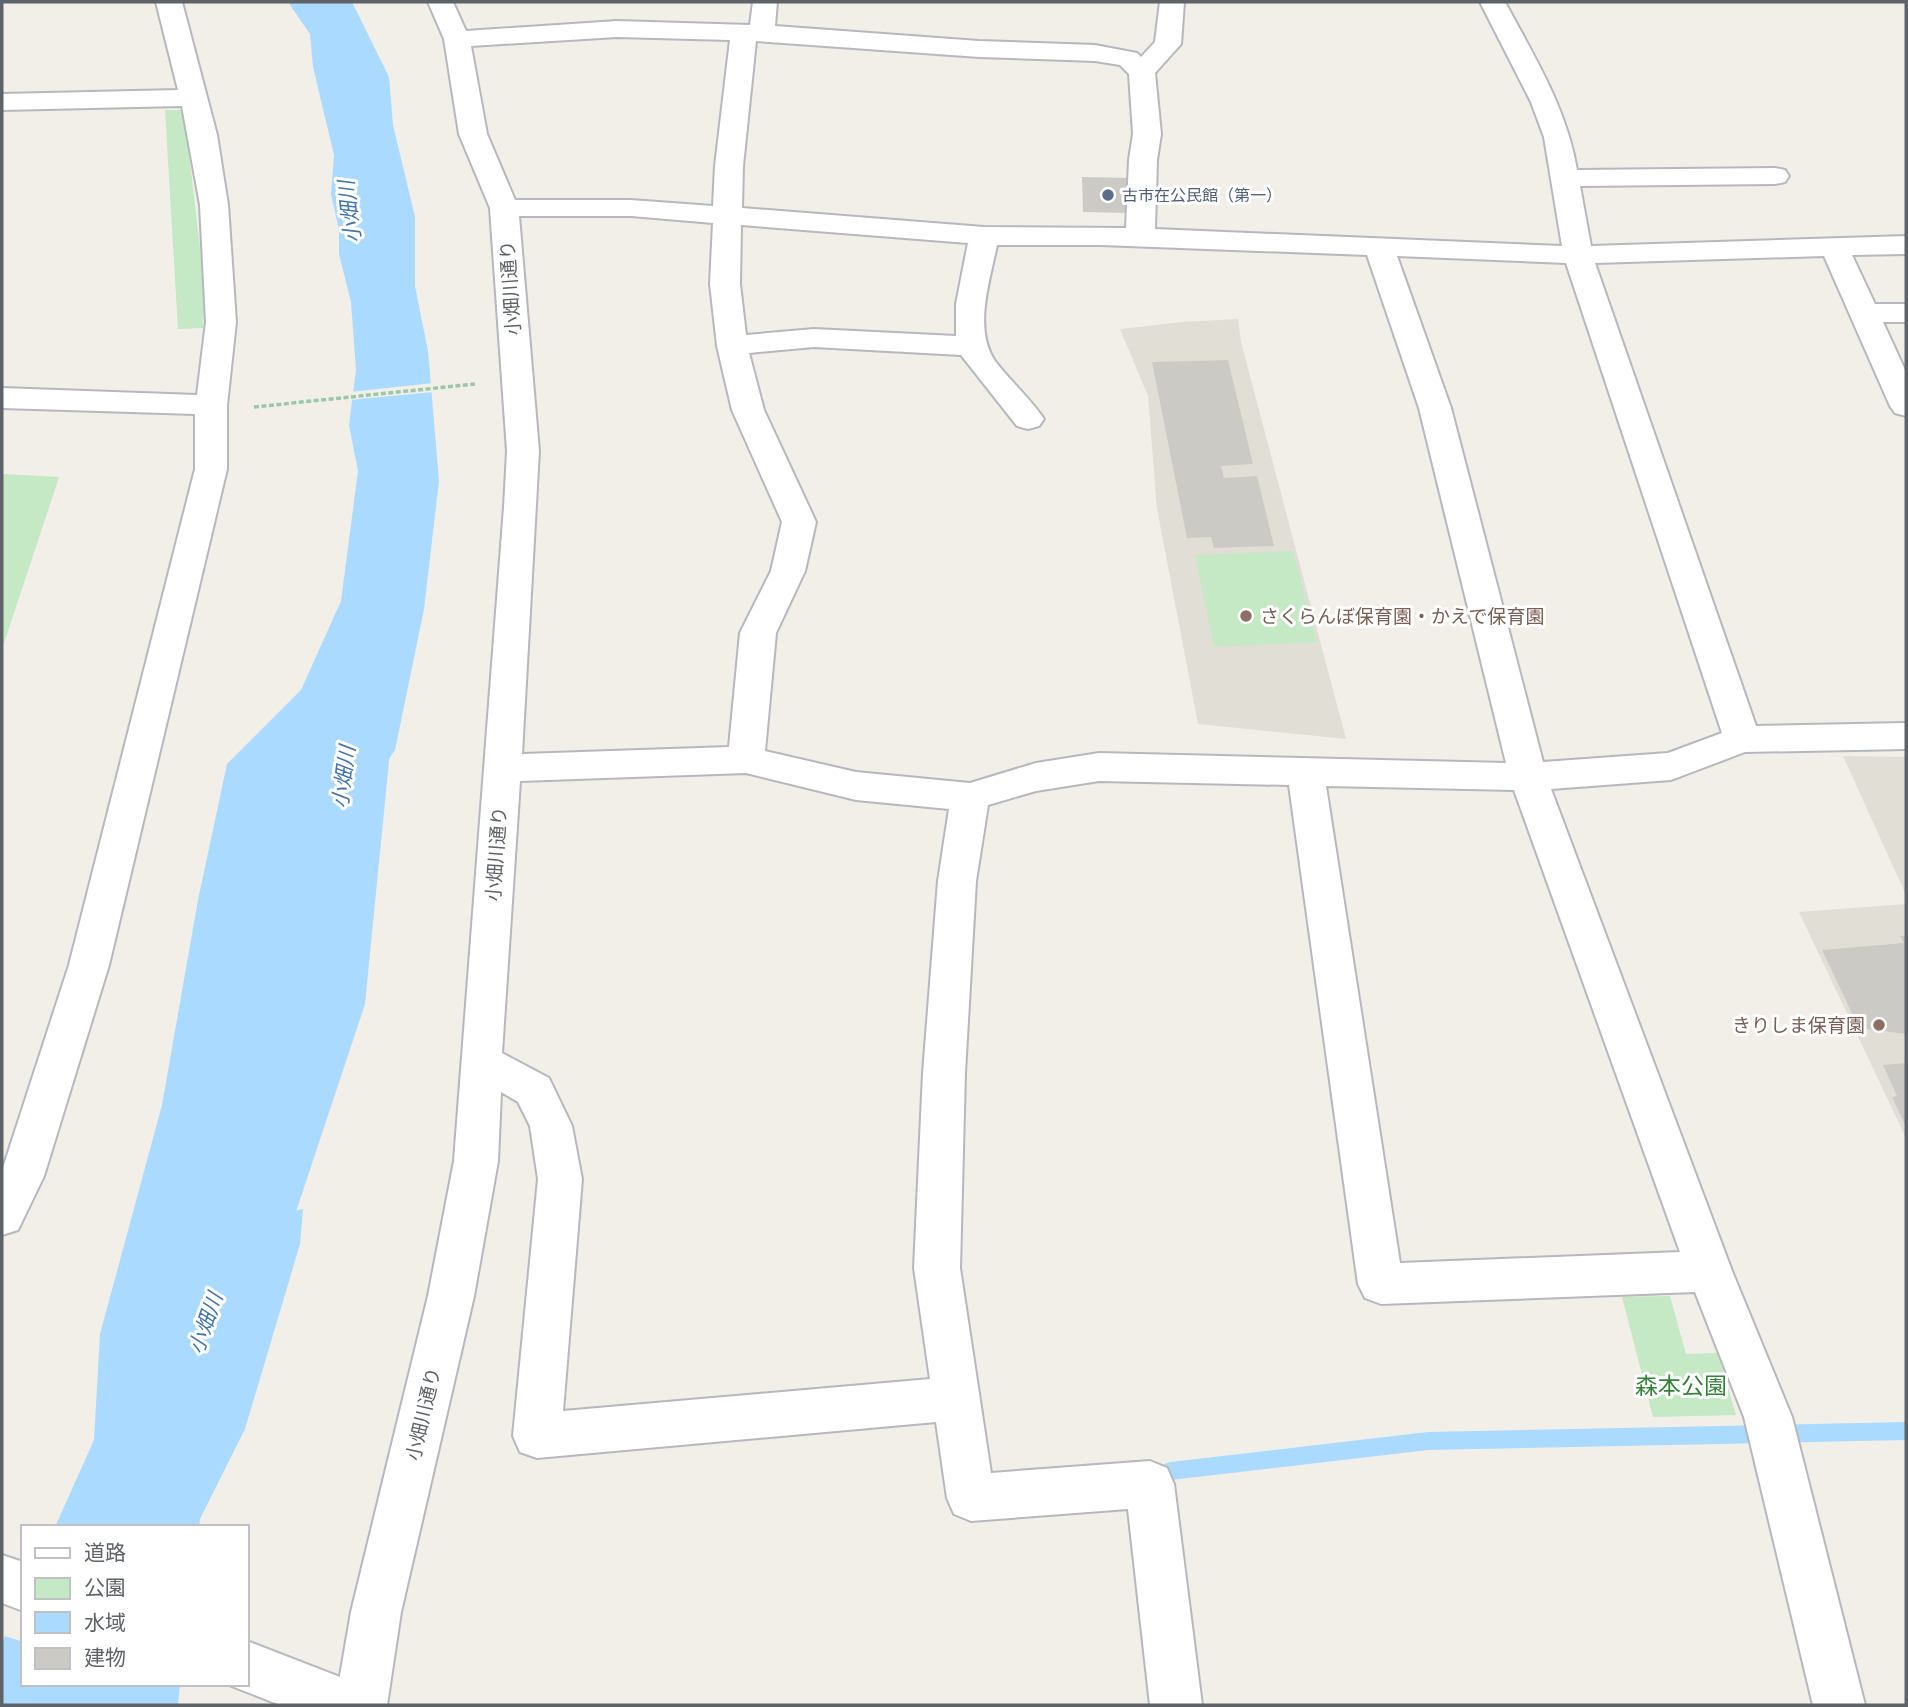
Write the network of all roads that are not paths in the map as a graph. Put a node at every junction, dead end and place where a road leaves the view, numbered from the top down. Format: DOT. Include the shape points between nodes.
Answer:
graph roads {
  1 [pos="169,2"];
  2 [pos="440,2"];
  3 [pos="765,2"];
  4 [pos="1172,2"];
  5 [pos="1493,2"];
  6 [pos="753,33"];
  7 [pos="457,39"];
  8 [pos="1142,72"];
  9 [pos="193,98"];
  10 [pos="2,102"];
  11 [pos="1775,176"];
  12 [pos="1567,178"];
  13 [pos="504,208"];
  14 [pos="729,217"];
  15 [pos="984,236"];
  16 [pos="1140,238"];
  17 [pos="1906,245"];
  18 [pos="1379,247"];
  19 [pos="1834,247"];
  20 [pos="1578,255"];
  21 [pos="1864,313"];
  22 [pos="1906,313"];
  23 [pos="732,346"];
  24 [pos="972,346"];
  25 [pos="2,398"];
  26 [pos="211,405"];
  27 [pos="1906,406"];
  28 [pos="1028,419"];
  29 [pos="1906,736"];
  30 [pos="1742,738"];
  31 [pos="746,760"];
  32 [pos="503,768"];
  33 [pos="1305,771"];
  34 [pos="1528,776"];
  35 [pos="970,797"];
  36 [pos="481,1061"];
  37 [pos="2,1216"];
  38 [pos="1709,1271"];
  39 [pos="956,1398"];
  40 [pos="2,1579"];
  41 [pos="21,1586"];
  42 [pos="248,1667"];
  43 [pos="341,1700"];
  44 [pos="1176,1705"];
  45 [pos="1839,1705"];
  1 -- 9 [label="street"];
  2 -- 7 [label="street, 小畑川通り"];
  3 -- 6 [label="street"];
  4 -- 8 [label="street" via="1168,44"];
  5 -- 12 [label="street" via="1544,102 1558,136"];
  6 -- 7 [label="street" via="617,29"];
  6 -- 8 [label="street" via="1095,53 1128,59"];
  6 -- 14 [label="street" via="729,166"];
  7 -- 13 [label="street, 小畑川通り" via="473,134"];
  8 -- 16 [label="street" via="1147,134"];
  9 -- 10 [label="street"];
  9 -- 26 [label="street" via="214,205 220,296"];
  11 -- 12 [label="street"];
  12 -- 20 [label="street"];
  13 -- 14 [label="street" via="631,208"];
  13 -- 32 [label="street, 小畑川通り" via="523,451"];
  14 -- 15 [label="street"];
  14 -- 23 [label="street" via="725,284"];
  15 -- 16 [label="street"];
  15 -- 24 [label="street" via="972,307"];
  16 -- 18 [label="street"];
  17 -- 19 [label="street"];
  18 -- 20 [label="street"];
  18 -- 34 [label="street" via="1435,408"];
  19 -- 20 [label="street"];
  19 -- 21 [label="street"];
  20 -- 30 [label="street"];
  21 -- 22 [label="street"];
  21 -- 27 [label="street"];
  23 -- 24 [label="street" via="814,338"];
  23 -- 31 [label="street" via="748,410 799,522 788,571 758,633"];
  24 -- 28 [label="street"];
  25 -- 26 [label="street"];
  26 -- 37 [label="street" via="211,469 89,965 22,1176"];
  29 -- 30 [label="street"];
  30 -- 34 [label="street" via="1671,766"];
  31 -- 32 [label="street"];
  31 -- 35 [label="street" via="856,786"];
  32 -- 36 [label="street, 小畑川通り"];
  33 -- 34 [label="street"];
  33 -- 35 [label="street" via="1099,767 1036,777"];
  33 -- 38 [label="street" via="1381,1284"];
  34 -- 38 [label="street"];
  35 -- 39 [label="street" via="956,895 937,1268"];
  36 -- 39 [label="street" via="534,1090 551,1126 560,1179 537,1436"];
  36 -- 43 [label="street, 小畑川通り" via="474,1174 451,1296 376,1612"];
  38 -- 45 [label="street" via="1772,1434"];
  39 -- 44 [label="street" via="971,1498 1150,1484"];
  40 -- 41 [label="street"];
  42 -- 43 [label="street"];
}
